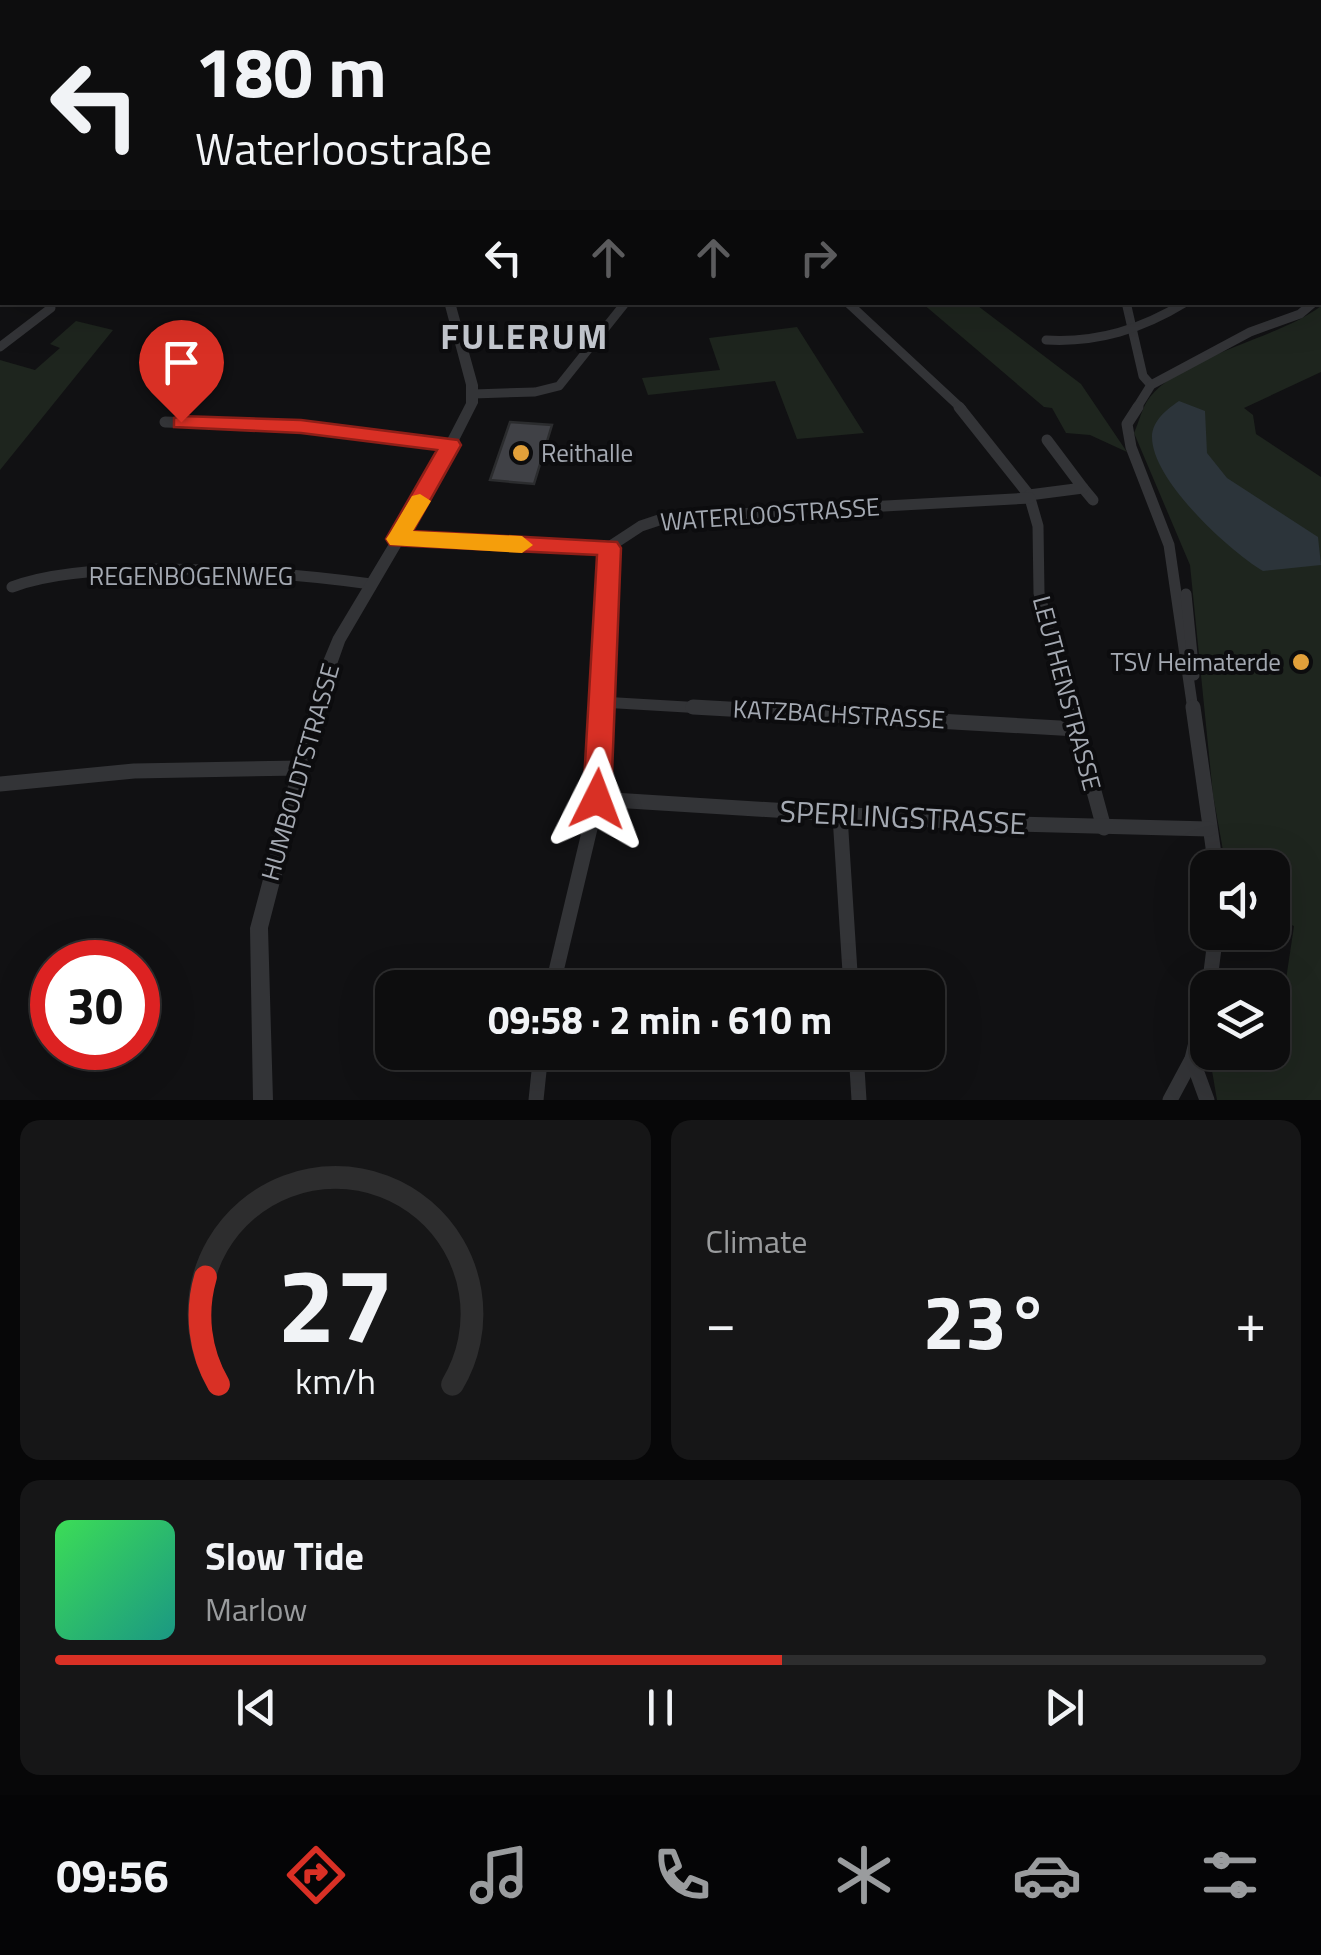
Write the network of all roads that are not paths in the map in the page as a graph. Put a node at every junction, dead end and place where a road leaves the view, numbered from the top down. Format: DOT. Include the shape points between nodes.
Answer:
graph roads {
  1 [pos="450,305"];
  2 [pos="624,305"];
  3 [pos="851,305"];
  4 [pos="1126,305"];
  5 [pos="1180,305"];
  6 [pos="1311,306"];
  7 [pos="51,308"];
  8 [pos="1321,316"];
  9 [pos="1130,330"];
  10 [pos="1046,340"];
  11 [pos="0,347"];
  12 [pos="1151,385"];
  13 [pos="473,394"];
  14 [pos="164,422"];
  15 [pos="1047,440"];
  16 [pos="451,445"];
  17 [pos="1083,488"];
  18 [pos="1030,497"];
  19 [pos="1093,500"];
  20 [pos="398,539"];
  21 [pos="609,548"];
  22 [pos="371,584"];
  23 [pos="12,587"];
  24 [pos="602,702"];
  25 [pos="1077,729"];
  26 [pos="300,768"];
  27 [pos="0,784"];
  28 [pos="597,799"];
  29 [pos="840,816"];
  30 [pos="1104,828"];
  31 [pos="1210,829"];
  32 [pos="1213,850"];
  33 [pos="556,970"];
  34 [pos="851,970"];
  35 [pos="1190,1063"];
  36 [pos="539,1070"];
  37 [pos="857,1070"];
  38 [pos="1196,1070"];
  39 [pos="262,1100"];
  40 [pos="536,1100"];
  41 [pos="859,1100"];
  42 [pos="1170,1100"];
  43 [pos="1208,1100"];
  1 -- 13 [label="street"];
  2 -- 13 [label="street" via="560,386"];
  3 -- 18 [label="street" via="958,404"];
  4 -- 9 [label="street"];
  5 -- 9 [label="street"];
  6 -- 8 [label="street"];
  6 -- 12 [label="street"];
  7 -- 11 [label="street"];
  9 -- 10 [label="street" via="1097,340"];
  9 -- 12 [label="street"];
  12 -- 31 [label="street" via="1129,416 1128,435 1169,545"];
  13 -- 16 [label="street, HUMBOLDTSTRASSE"];
  14 -- 16 [label="street" via="301,426"];
  15 -- 17 [label="street"];
  16 -- 20 [label="street, HUMBOLDTSTRASSE"];
  17 -- 18 [label="street, WATERLOOSTRASSE"];
  17 -- 19 [label="street"];
  18 -- 21 [label="street, WATERLOOSTRASSE" via="665,518"];
  18 -- 25 [label="street, LEUTHENSTRASSE" via="1038,526 1039,593"];
  20 -- 21 [label="street"];
  20 -- 22 [label="street, HUMBOLDTSTRASSE"];
  21 -- 24 [label="street"];
  22 -- 23 [label="street, REGENBOGENWEG" via="165,571 45,578"];
  22 -- 26 [label="street, HUMBOLDTSTRASSE" via="337,643"];
  24 -- 25 [label="street, KATZBACHSTRASSE"];
  24 -- 28 [label="street"];
  25 -- 30 [label="street, LEUTHENSTRASSE"];
  26 -- 27 [label="street" via="134,771"];
  26 -- 39 [label="street, HUMBOLDTSTRASSE" via="258,928"];
  28 -- 29 [label="street, SPERLINGSTRASSE"];
  28 -- 33 [label="street"];
  29 -- 30 [label="street, SPERLINGSTRASSE"];
  29 -- 34 [label="street"];
  30 -- 31 [label="street, SPERLINGSTRASSE"];
  31 -- 32 [label="street"];
  35 -- 42 [label="street"];
  36 -- 40 [label="street"];
  37 -- 41 [label="street"];
  38 -- 43 [label="street"];
}
